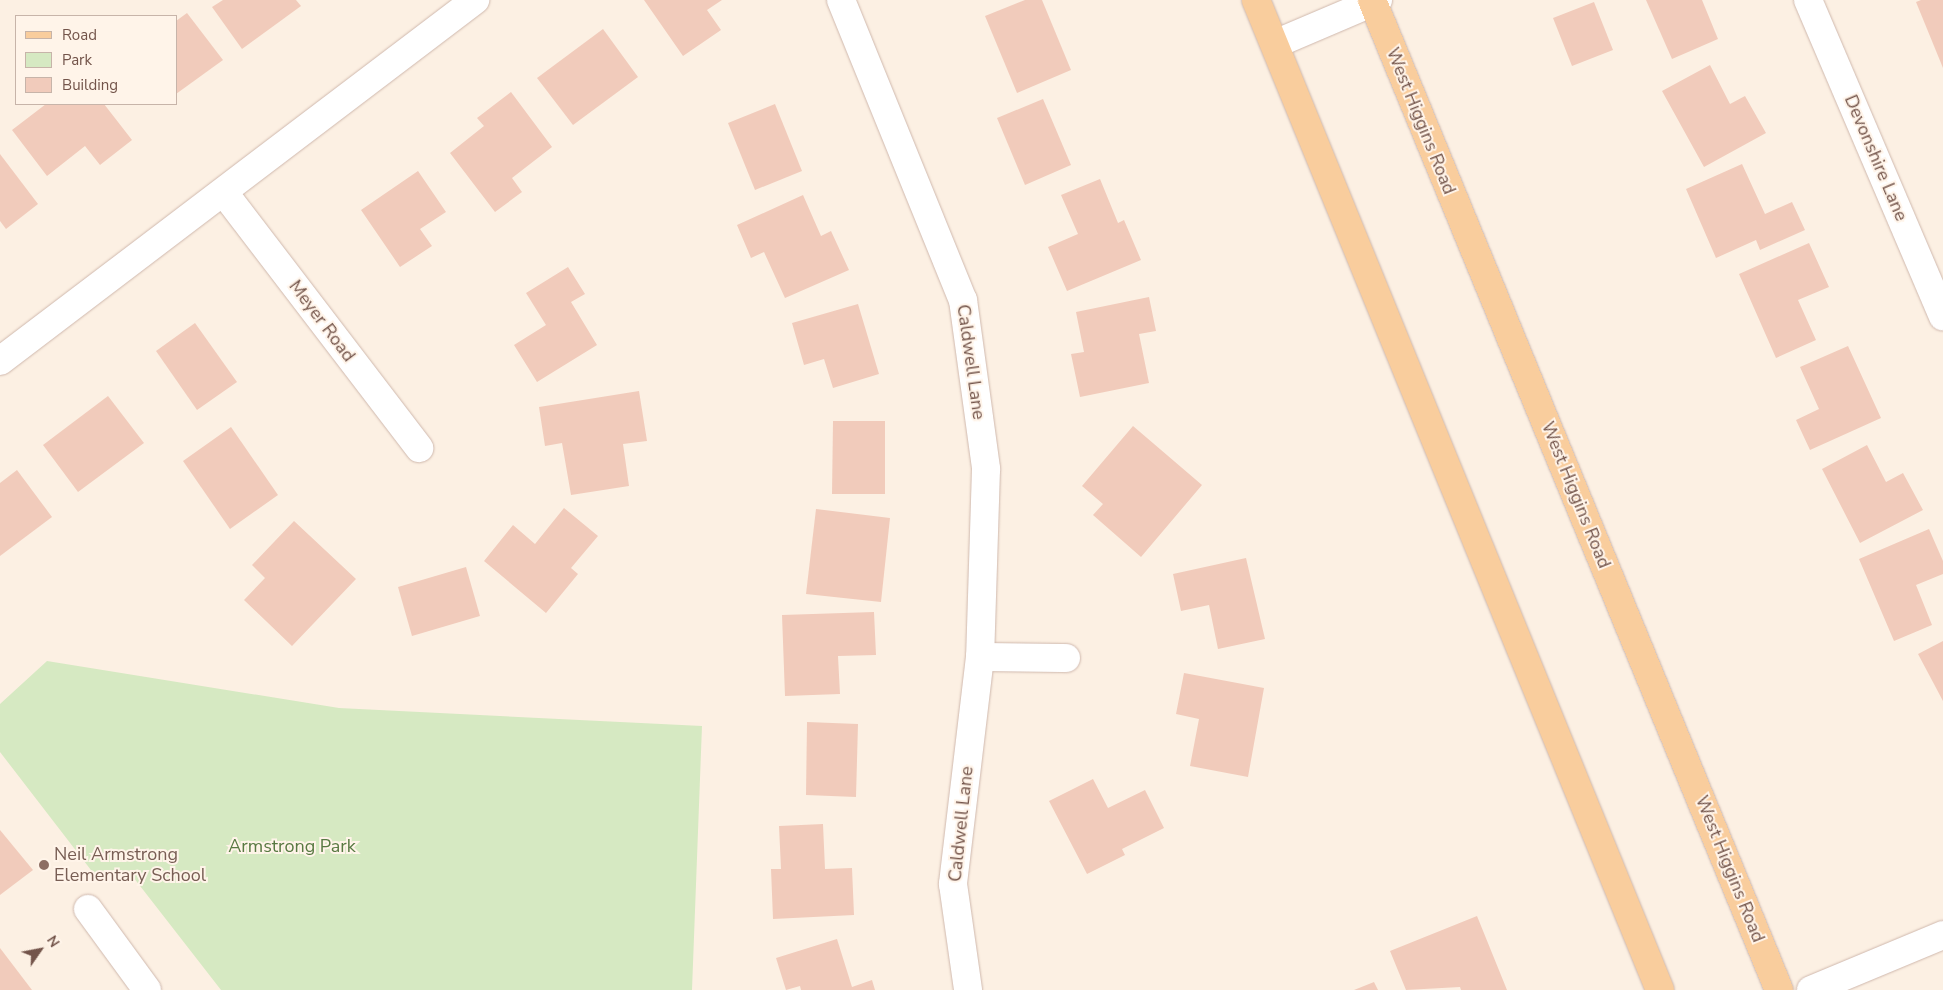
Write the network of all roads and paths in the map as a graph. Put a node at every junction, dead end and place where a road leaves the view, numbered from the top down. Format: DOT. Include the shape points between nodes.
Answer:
graph roads {
  1 [pos="475,0"];
  2 [pos="841,0"];
  3 [pos="1256,0"];
  4 [pos="1808,0"];
  5 [pos="1374,1"];
  6 [pos="1275,44"];
  7 [pos="225,194"];
  8 [pos="1943,316"];
  9 [pos="0,362"];
  10 [pos="419,448"];
  11 [pos="980,657"];
  12 [pos="1066,658"];
  13 [pos="88,909"];
  14 [pos="1943,935"];
  15 [pos="147,990"];
  16 [pos="968,990"];
  17 [pos="1660,990"];
  18 [pos="1779,990"];
  19 [pos="1812,990"];
  1 -- 7 [label="street"];
  2 -- 11 [label="street, Caldwell Lane" via="963,300 986,469"];
  3 -- 6 [label="main road"];
  4 -- 8 [label="street, Devonshire Lane"];
  5 -- 6 [label="street"];
  5 -- 18 [label="main road, West Higgins Road"];
  6 -- 17 [label="main road"];
  7 -- 9 [label="street"];
  7 -- 10 [label="street, Meyer Road"];
  11 -- 12 [label="street"];
  11 -- 16 [label="street, Caldwell Lane" via="953,884"];
  13 -- 15 [label="street"];
  14 -- 19 [label="street"];
}
